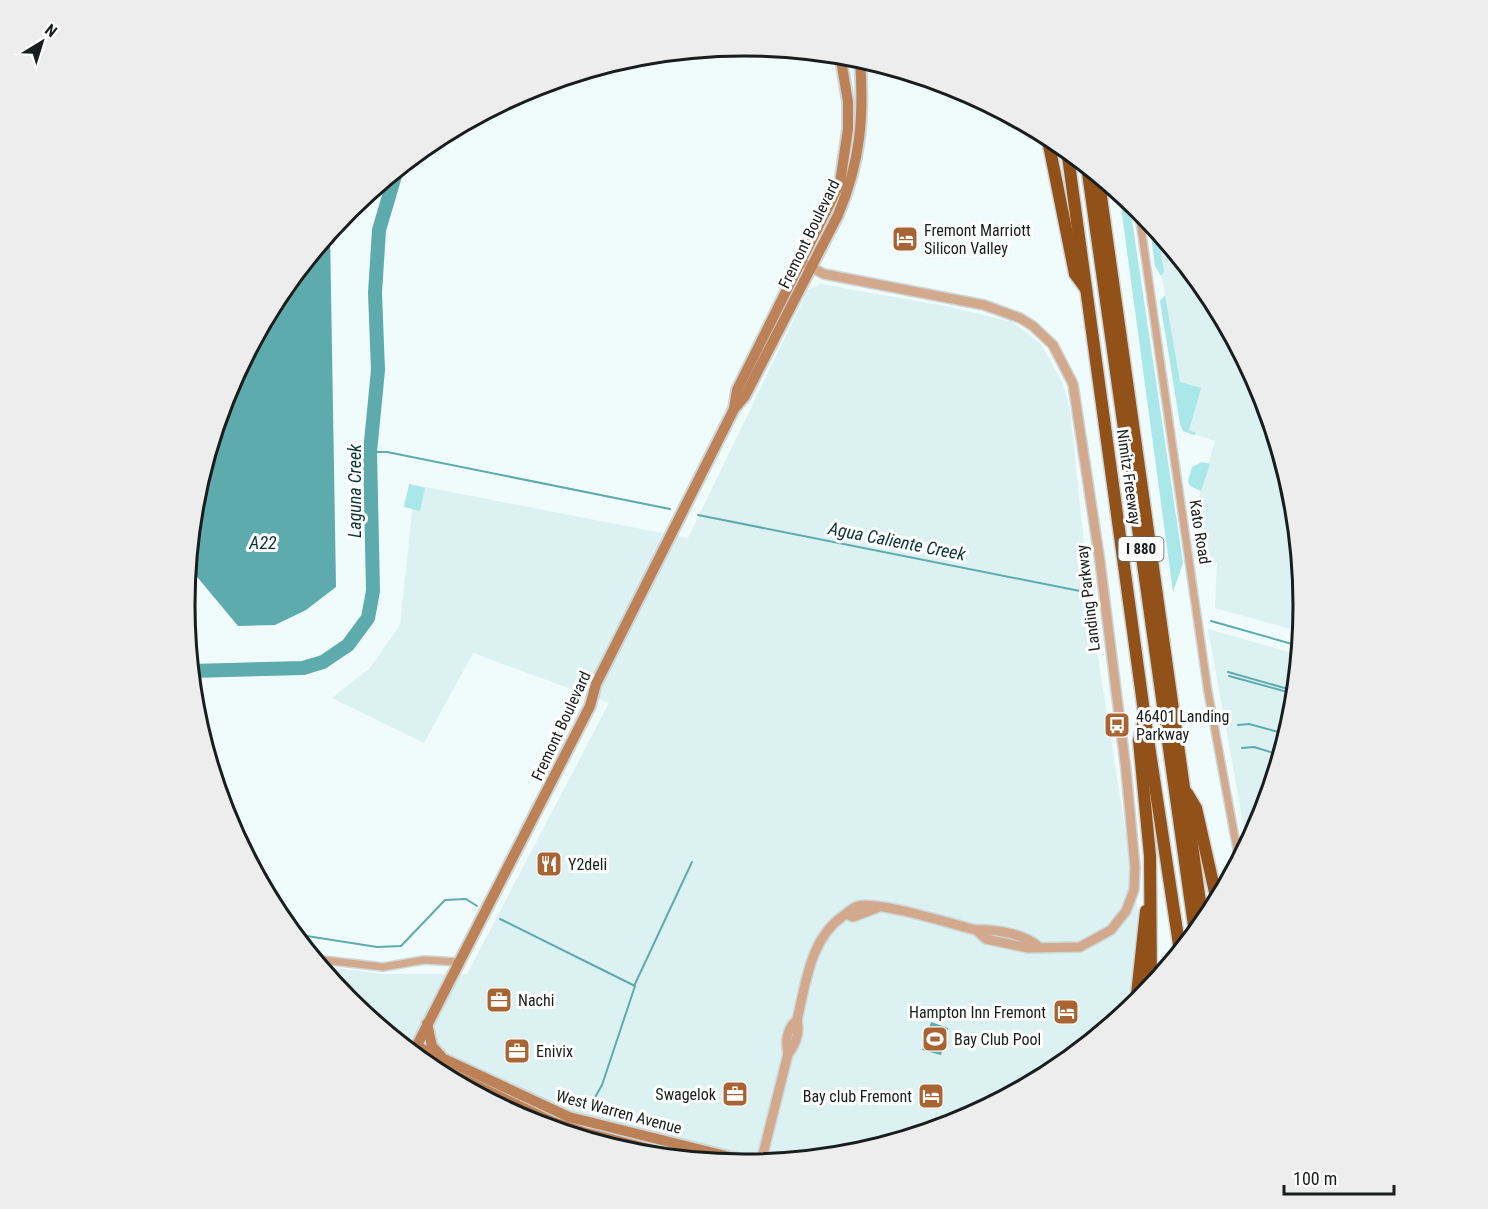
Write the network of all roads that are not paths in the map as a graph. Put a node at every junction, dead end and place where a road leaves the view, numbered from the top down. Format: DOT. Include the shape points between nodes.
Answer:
graph roads {
  1 [pos="842,65"];
  2 [pos="860,68"];
  3 [pos="844,72"];
  4 [pos="862,102"];
  5 [pos="848,117"];
  6 [pos="860,144"];
  7 [pos="1050,149"];
  8 [pos="1069,162"];
  9 [pos="1089,178"];
  10 [pos="1100,187"];
  11 [pos="1141,225"];
  12 [pos="806,264"];
  13 [pos="1086,289"];
  14 [pos="1145,718"];
  15 [pos="1183,787"];
  16 [pos="1236,847"];
  17 [pos="1149,886"];
  18 [pos="1214,887"];
  19 [pos="1201,909"];
  20 [pos="1193,920"];
  21 [pos="1178,941"];
  22 [pos="326,960"];
  23 [pos="459,963"];
  24 [pos="1151,972"];
  25 [pos="1138,987"];
  26 [pos="427,1024"];
  27 [pos="417,1045"];
  28 [pos="432,1056"];
  29 [pos="445,1060"];
  30 [pos="710,1152"];
  31 [pos="763,1153"];
  1 -- 3 [label="main road, Fremont Boulevard"];
  2 -- 4 [label="main road, Fremont Boulevard"];
  3 -- 4 [label="main road" via="852,94"];
  3 -- 5 [label="main road, Fremont Boulevard"];
  4 -- 6 [label="main road, Fremont Boulevard"];
  5 -- 6 [label="main road"];
  5 -- 12 [label="main road, Fremont Boulevard" via="840,183"];
  6 -- 12 [label="main road, Fremont Boulevard" via="845,200"];
  7 -- 13 [label="highway" via="1075,274"];
  8 -- 13 [label="highway, Nimitz Freeway / I 880"];
  9 -- 20 [label="highway, I 880"];
  10 -- 15 [label="highway, Nimitz Freeway / I 880"];
  11 -- 16 [label="street, Kato Road" via="1205,672"];
  12 -- 23 [label="main road, Fremont Boulevard" via="745,396 734,410 596,684 585,717"];
  12 -- 31 [label="street, Landing Parkway" via="824,274 984,305 1020,318 1053,345 1073,384 1100,562 1136,880 1126,911 1102,937 1069,949 1028,948 986,939 976,930 898,910 877,908 853,917 846,914 827,930 816,949 799,1028 788,1054"];
  13 -- 14 [label="highway, Nimitz Freeway / I 880"];
  14 -- 17 [label="highway" via="1139,741 1150,856"];
  14 -- 21 [label="highway, Nimitz Freeway / I 880"];
  15 -- 18 [label="highway" via="1196,808"];
  15 -- 19 [label="highway, Nimitz Freeway / I 880"];
  17 -- 24 [label="highway"];
  17 -- 25 [label="highway"];
  22 -- 23 [label="street" via="383,967 430,959"];
  23 -- 26 [label="main road, Fremont Boulevard"];
  26 -- 27 [label="main road, Fremont Boulevard"];
  26 -- 29 [label="main road" via="432,1046"];
  28 -- 29 [label="main road, West Warren Avenue"];
  29 -- 30 [label="main road, West Warren Avenue" via="569,1117"];
}
